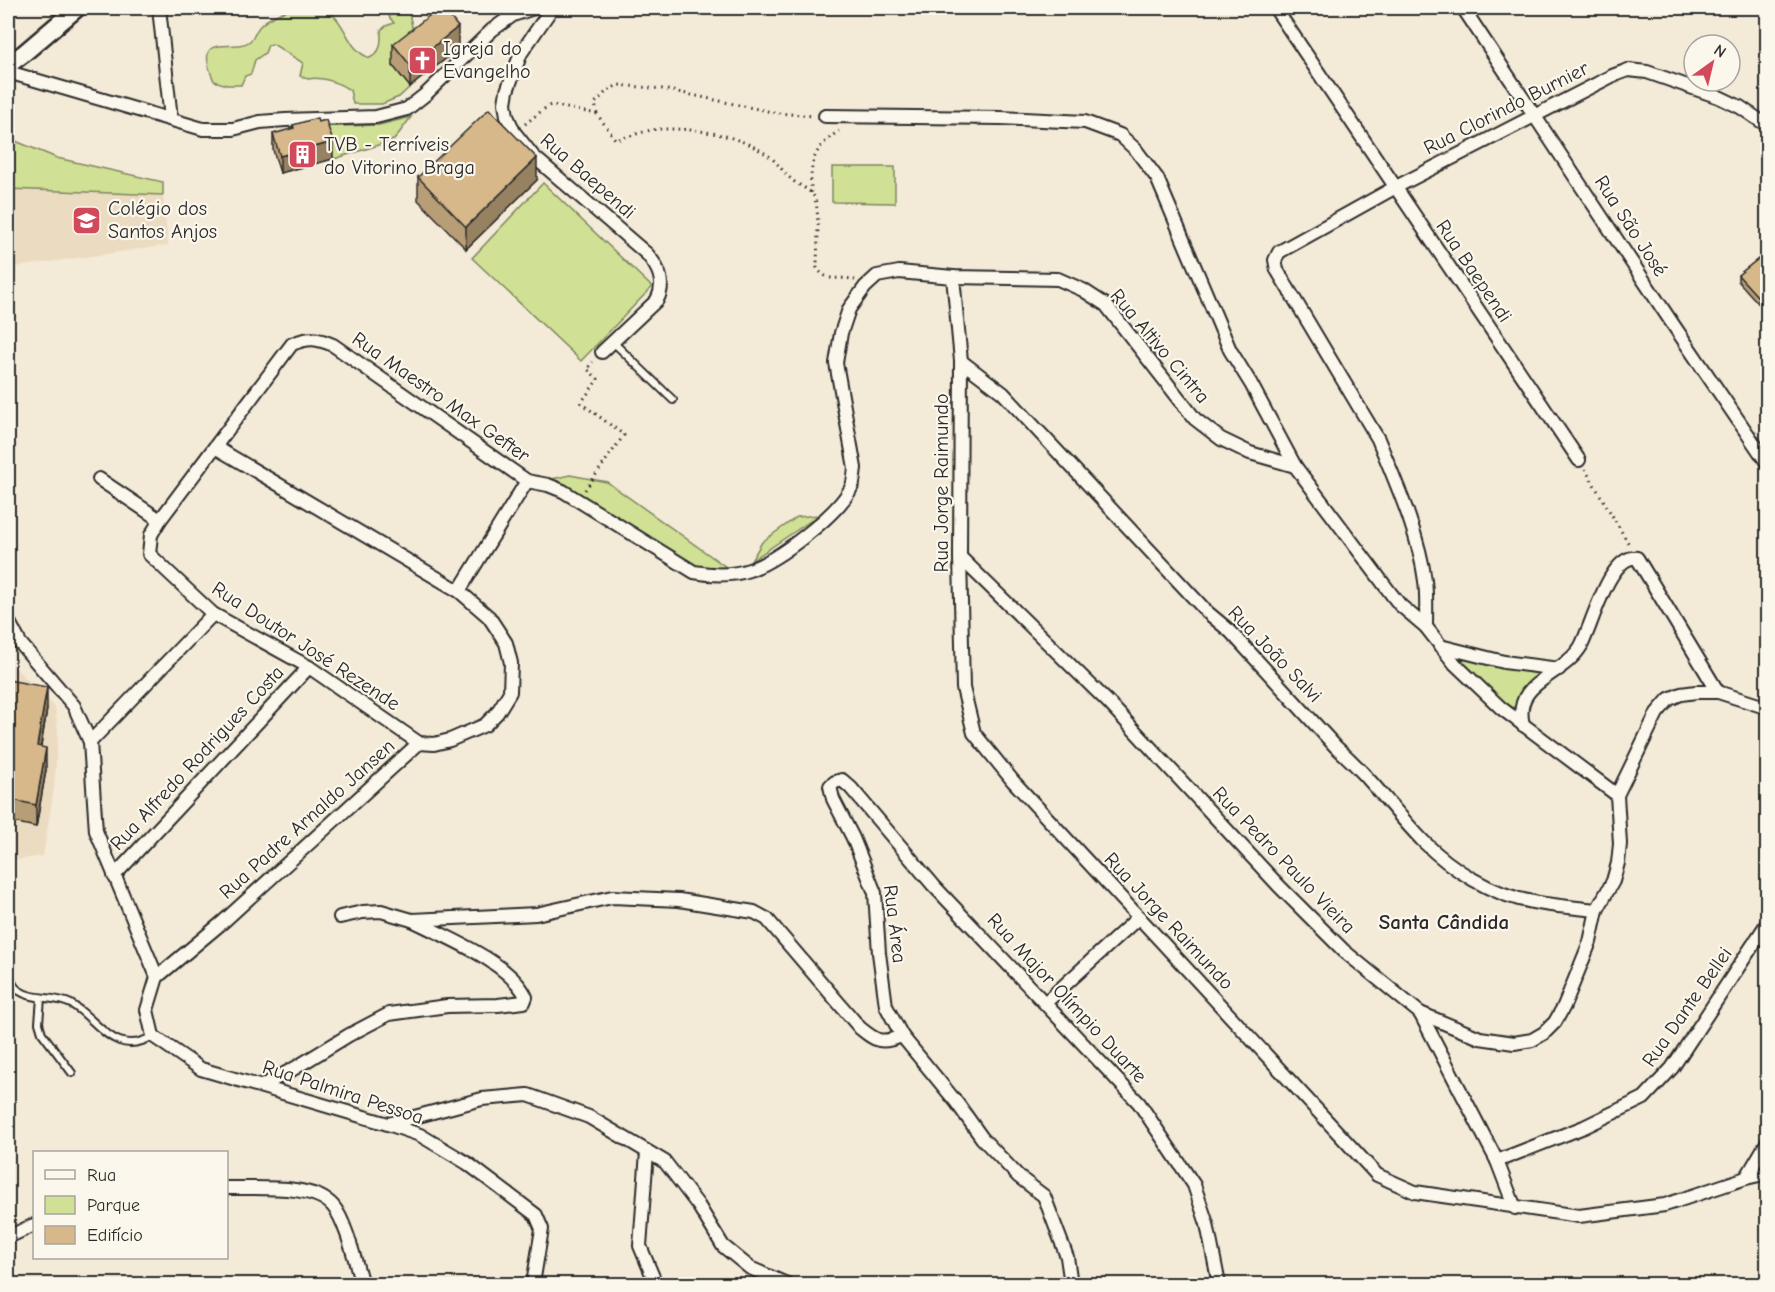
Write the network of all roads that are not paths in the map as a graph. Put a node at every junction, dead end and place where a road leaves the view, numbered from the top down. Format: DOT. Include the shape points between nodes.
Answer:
graph roads {
  1 [pos="77,8"];
  2 [pos="159,8"];
  3 [pos="534,8"];
  4 [pos="552,8"];
  5 [pos="1275,8"];
  6 [pos="1463,8"];
  7 [pos="8,65"];
  8 [pos="8,72"];
  9 [pos="1535,115"];
  10 [pos="825,116"];
  11 [pos="171,119"];
  12 [pos="1767,126"];
  13 [pos="1394,188"];
  14 [pos="953,277"];
  15 [pos="613,342"];
  16 [pos="602,352"];
  17 [pos="961,361"];
  18 [pos="673,400"];
  19 [pos="215,447"];
  20 [pos="1579,460"];
  21 [pos="1767,464"];
  22 [pos="1295,466"];
  23 [pos="99,479"];
  24 [pos="527,481"];
  25 [pos="160,520"];
  26 [pos="960,557"];
  27 [pos="459,591"];
  28 [pos="213,614"];
  29 [pos="8,620"];
  30 [pos="1426,627"];
  31 [pos="1438,645"];
  32 [pos="309,667"];
  33 [pos="1559,669"];
  34 [pos="1718,692"];
  35 [pos="1767,708"];
  36 [pos="1523,725"];
  37 [pos="90,742"];
  38 [pos="419,743"];
  39 [pos="830,786"];
  40 [pos="1617,795"];
  41 [pos="114,876"];
  42 [pos="1597,910"];
  43 [pos="340,917"];
  44 [pos="1139,917"];
  45 [pos="412,920"];
  46 [pos="1767,922"];
  47 [pos="8,946"];
  48 [pos="157,977"];
  49 [pos="41,998"];
  50 [pos="1045,1003"];
  51 [pos="1420,1013"];
  52 [pos="153,1036"];
  53 [pos="902,1036"];
  54 [pos="72,1073"];
  55 [pos="262,1086"];
  56 [pos="388,1124"];
  57 [pos="1767,1141"];
  58 [pos="647,1152"];
  59 [pos="1497,1161"];
  60 [pos="1767,1173"];
  61 [pos="1746,1178"];
  62 [pos="228,1188"];
  63 [pos="1515,1208"];
  64 [pos="33,1225"];
  65 [pos="8,1237"];
  66 [pos="362,1284"];
  67 [pos="533,1284"];
  68 [pos="656,1284"];
  69 [pos="787,1284"];
  70 [pos="1071,1284"];
  71 [pos="1219,1284"];
  1 -- 7 [label="main road"];
  2 -- 11 [label="street"];
  3 -- 11 [label="street" via="513,15 492,30 407,109 376,117 260,122 233,129 203,129"];
  4 -- 15 [label="street, Rua Baependi" via="521,53 507,92 507,116 533,156 647,254 659,270 662,286 657,300"];
  5 -- 13 [label="street, Rua Baependi"];
  6 -- 9 [label="street, Rua São José"];
  8 -- 11 [label="street"];
  9 -- 12 [label="street, Rua Clorindo Burnier" via="1628,70 1647,72 1719,97"];
  9 -- 13 [label="street, Rua Clorindo Burnier"];
  9 -- 21 [label="street, Rua São José"];
  10 -- 22 [label="street" via="1085,122 1120,135 1157,178 1230,350"];
  13 -- 20 [label="street, Rua Baependi"];
  13 -- 30 [label="street, Rua Clorindo Burnier" via="1286,246 1275,260 1276,270 1378,439 1417,546 1425,581"];
  14 -- 17 [label="street, Rua Jorge Raimundo"];
  14 -- 22 [label="street, Rua Altivo Cintra" via="1058,279 1083,290 1106,305 1195,419 1250,453"];
  14 -- 24 [label="street, Rua Maestro Max Gefter" via="899,272 877,276 849,309 836,363 855,468 853,484 830,515 807,535 749,570 711,575 694,572 563,491"];
  15 -- 16 [label="street, Rua Baependi"];
  15 -- 18 [label="lane"];
  17 -- 26 [label="street, Rua Jorge Raimundo"];
  17 -- 42 [label="street, Rua João Salvi" via="1003,393 1446,861 1489,888 1531,902"];
  19 -- 24 [label="street, Rua Maestro Max Gefter" via="292,344 319,339"];
  19 -- 25 [label="street"];
  19 -- 27 [label="street, Rua Padre Arnaldo Jansen"];
  22 -- 30 [label="street" via="1400,605"];
  23 -- 25 [label="street"];
  24 -- 27 [label="street"];
  25 -- 28 [label="street, Rua Doutor José Rezende" via="151,535 149,554"];
  26 -- 44 [label="street, Rua Jorge Raimundo" via="963,688 975,733 1013,781"];
  26 -- 51 [label="street, Rua Pedro Paulo Vieira" via="1108,702 1344,951"];
  27 -- 38 [label="street, Rua Padre Arnaldo Jansen" via="489,617 506,643 511,663 510,692 485,725 450,740"];
  28 -- 32 [label="street, Rua Doutor José Rezende"];
  28 -- 37 [label="street"];
  29 -- 37 [label="street" via="20,643 74,706"];
  30 -- 31 [label="street"];
  31 -- 33 [label="street" via="1504,662"];
  31 -- 36 [label="street"];
  32 -- 38 [label="street, Rua Doutor José Rezende"];
  32 -- 41 [label="street, Rua Alfredo Rodrigues Costa"];
  33 -- 34 [label="street" via="1580,647 1607,581 1631,557 1637,558"];
  33 -- 36 [label="street" via="1523,698"];
  34 -- 35 [label="street, Rua Pedro Paulo Vieira"];
  34 -- 40 [label="street, Rua Pedro Paulo Vieira" via="1681,694 1669,699 1656,713"];
  36 -- 40 [label="street"];
  37 -- 41 [label="street" via="96,831"];
  38 -- 48 [label="street, Rua Padre Arnaldo Jansen"];
  39 -- 50 [label="street, Rua Major Olímpio Duarte" via="842,780 851,788 934,886"];
  39 -- 53 [label="street, Rua Área" via="875,893 886,1006"];
  40 -- 42 [label="street, Rua Pedro Paulo Vieira" via="1618,863"];
  41 -- 48 [label="street"];
  42 -- 51 [label="street, Rua Pedro Paulo Vieira" via="1590,942 1564,1006 1555,1022 1532,1040 1514,1043 1480,1038"];
  43 -- 45 [label="street" via="381,911"];
  44 -- 50 [label="street"];
  44 -- 63 [label="street, Rua Jorge Raimundo" via="1377,1175 1415,1192"];
  45 -- 53 [label="street" via="536,914 612,897 679,900 754,912 767,919 860,1028 874,1039 887,1042"];
  45 -- 55 [label="street" via="506,971 521,985 524,1002 389,1014"];
  46 -- 59 [label="street, Rua Dante Bellei" via="1672,1068 1644,1098 1584,1127"];
  47 -- 49 [label="lane" via="10,981 17,989"];
  48 -- 52 [label="street" via="147,1010"];
  49 -- 52 [label="lane" via="71,1004 115,1040 142,1043"];
  49 -- 54 [label="lane" via="42,1033"];
  50 -- 71 [label="street, Rua Major Olímpio Duarte" via="1139,1103 1194,1185 1207,1224"];
  51 -- 59 [label="street"];
  52 -- 55 [label="street, Rua Palmira Pessoa" via="201,1069"];
  53 -- 70 [label="street, Rua Área" via="998,1157 1044,1197 1067,1257"];
  55 -- 56 [label="street, Rua Palmira Pessoa"];
  56 -- 58 [label="street" via="482,1099 528,1095 589,1117"];
  56 -- 67 [label="street, Rua Palmira Pessoa" via="420,1135 467,1162 536,1215 542,1229"];
  57 -- 61 [label="street"];
  58 -- 68 [label="street" via="640,1246"];
  58 -- 69 [label="street" via="665,1162 699,1205 723,1246 750,1268"];
  59 -- 63 [label="street"];
  60 -- 61 [label="street, Rua Jorge Raimundo"];
  61 -- 63 [label="street, Rua Jorge Raimundo" via="1665,1205 1579,1216"];
  62 -- 66 [label="street" via="300,1191 325,1199 335,1208"];
  64 -- 65 [label="street"];
}
